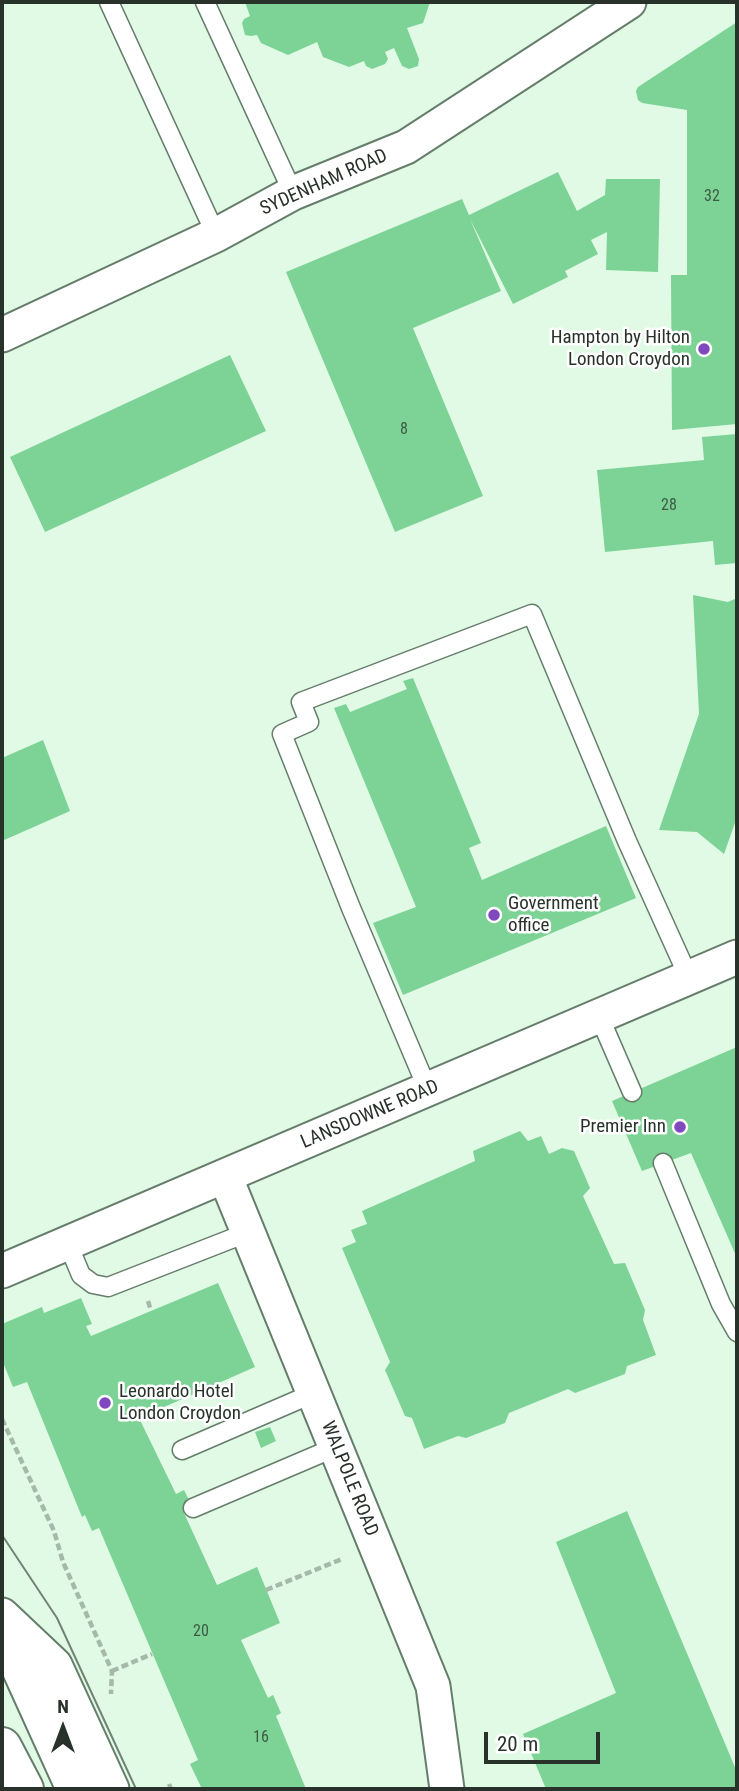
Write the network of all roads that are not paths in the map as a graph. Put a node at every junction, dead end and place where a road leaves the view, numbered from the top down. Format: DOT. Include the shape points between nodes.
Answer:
graph roads {
  1 [pos="109,2"];
  2 [pos="205,2"];
  3 [pos="629,2"];
  4 [pos="293,194"];
  5 [pos="216,235"];
  6 [pos="2,335"];
  7 [pos="737,957"];
  8 [pos="689,978"];
  9 [pos="599,1016"];
  10 [pos="428,1090"];
  11 [pos="632,1092"];
  12 [pos="663,1163"];
  13 [pos="225,1176"];
  14 [pos="249,1231"];
  15 [pos="68,1244"];
  16 [pos="2,1271"];
  17 [pos="737,1332"];
  18 [pos="314,1393"];
  19 [pos="336,1447"];
  20 [pos="182,1450"];
  21 [pos="193,1508"];
  22 [pos="2,1615"];
  23 [pos="2,1626"];
  24 [pos="2,1746"];
  25 [pos="24,1789"];
  26 [pos="76,1789"];
  27 [pos="112,1789"];
  28 [pos="447,1789"];
  1 -- 5 [label="lane"];
  2 -- 4 [label="lane"];
  3 -- 4 [label="street, SYDENHAM ROAD" via="406,147"];
  4 -- 5 [label="street, SYDENHAM ROAD"];
  5 -- 6 [label="street, SYDENHAM ROAD"];
  7 -- 8 [label="street, LANSDOWNE ROAD"];
  8 -- 9 [label="street, LANSDOWNE ROAD"];
  8 -- 10 [label="lane" via="532,614 301,702 309,722 282,734"];
  9 -- 10 [label="street, LANSDOWNE ROAD"];
  9 -- 11 [label="lane"];
  10 -- 13 [label="street, LANSDOWNE ROAD"];
  12 -- 17 [label="lane"];
  13 -- 14 [label="street, WALPOLE ROAD"];
  13 -- 15 [label="street, LANSDOWNE ROAD"];
  14 -- 15 [label="lane" via="108,1287 81,1275"];
  14 -- 18 [label="street, WALPOLE ROAD"];
  15 -- 16 [label="street, LANSDOWNE ROAD"];
  18 -- 19 [label="street, WALPOLE ROAD"];
  18 -- 20 [label="lane"];
  19 -- 21 [label="lane"];
  19 -- 28 [label="street, WALPOLE ROAD" via="433,1686"];
  22 -- 27 [label="street" via="55,1665"];
  23 -- 26 [label="main road"];
  24 -- 25 [label="main road"];
}
